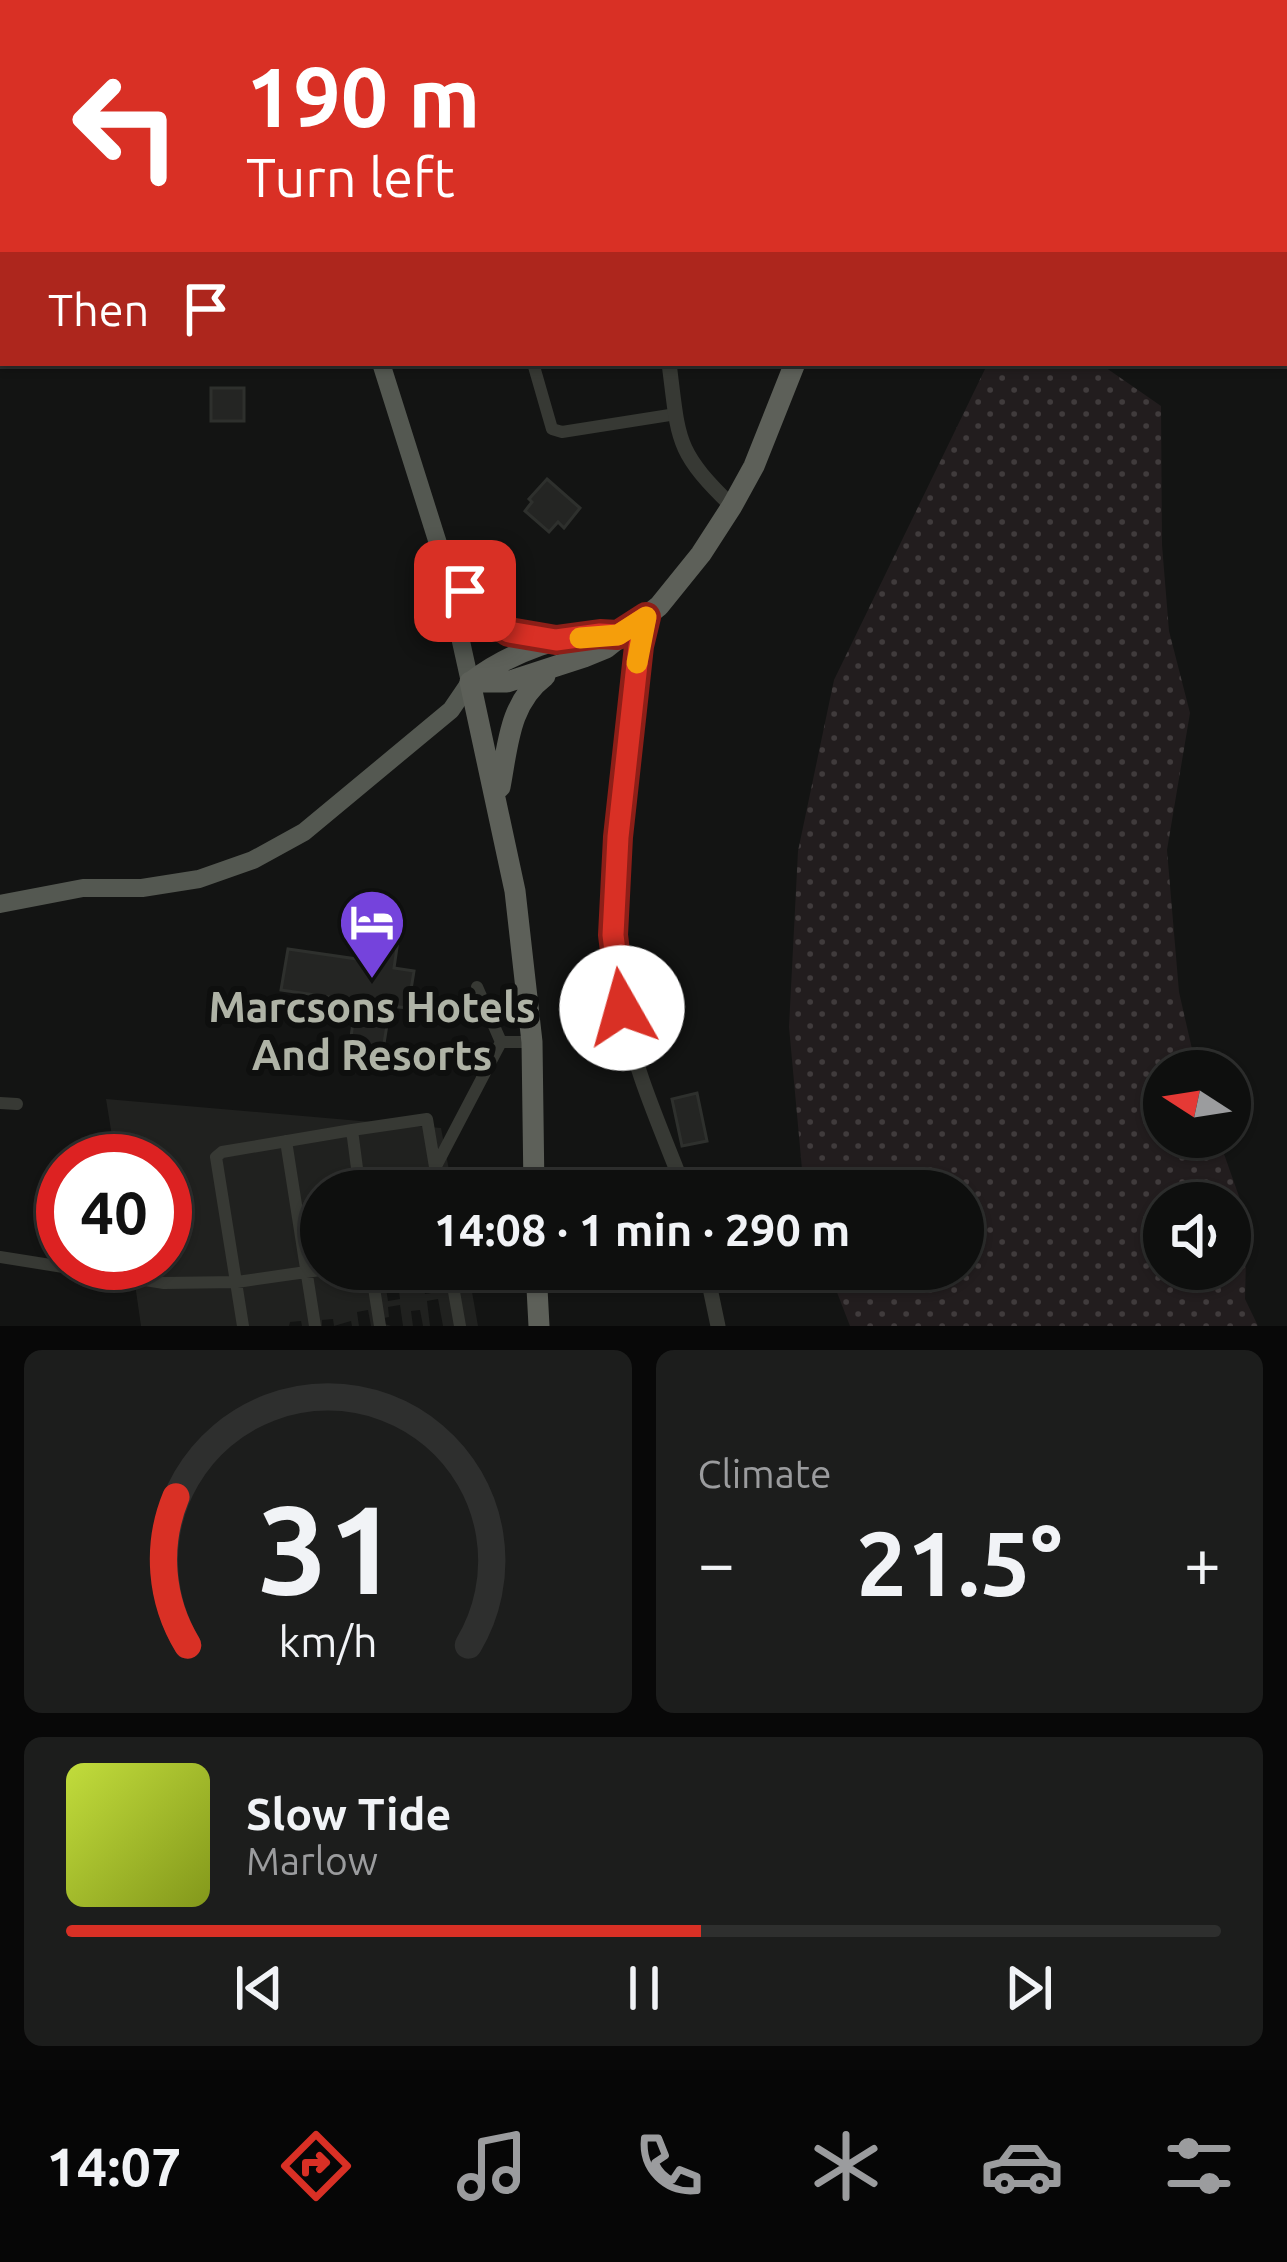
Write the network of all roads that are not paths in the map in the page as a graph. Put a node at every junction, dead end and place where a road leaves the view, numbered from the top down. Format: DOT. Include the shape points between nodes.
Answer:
graph roads {
  1 [pos="382,366"];
  2 [pos="534,366"];
  3 [pos="669,366"];
  4 [pos="794,366"];
  5 [pos="676,414"];
  6 [pos="732,506"];
  7 [pos="442,556"];
  8 [pos="646,617"];
  9 [pos="618,635"];
  10 [pos="556,640"];
  11 [pos="562,664"];
  12 [pos="470,682"];
  13 [pos="498,799"];
  14 [pos="0,904"];
  15 [pos="477,987"];
  16 [pos="501,1042"];
  17 [pos="532,1042"];
  18 [pos="0,1103"];
  19 [pos="17,1104"];
  20 [pos="352,1130"];
  21 [pos="286,1141"];
  22 [pos="435,1168"];
  23 [pos="357,1170"];
  24 [pos="534,1170"];
  25 [pos="678,1170"];
  26 [pos="300,1233"];
  27 [pos="0,1257"];
  28 [pos="300,1273"];
  29 [pos="237,1282"];
  30 [pos="309,1290"];
  31 [pos="374,1290"];
  32 [pos="454,1290"];
  33 [pos="537,1290"];
  34 [pos="710,1290"];
  35 [pos="243,1326"];
  36 [pos="315,1326"];
  37 [pos="380,1326"];
  38 [pos="460,1326"];
  39 [pos="539,1326"];
  40 [pos="718,1326"];
  1 -- 7 [label="main road"];
  2 -- 5 [label="street" via="552,429"];
  3 -- 5 [label="street"];
  4 -- 6 [label="highway"];
  5 -- 6 [label="street" via="688,461"];
  6 -- 8 [label="highway" via="674,591"];
  7 -- 10 [label="highway" via="488,618 509,632"];
  7 -- 12 [label="main road"];
  8 -- 9 [label="highway"];
  8 -- 25 [label="street" via="613,935 627,1027"];
  9 -- 10 [label="highway"];
  9 -- 11 [label="highway"];
  10 -- 12 [label="highway" via="500,659"];
  11 -- 12 [label="highway" via="506,682"];
  11 -- 13 [label="highway" via="525,691 515,712"];
  12 -- 13 [label="highway"];
  12 -- 14 [label="main road" via="451,710 304,832 254,860 199,879"];
  13 -- 17 [label="highway"];
  15 -- 16 [label="street"];
  16 -- 17 [label="street"];
  16 -- 22 [label="street"];
  17 -- 24 [label="highway"];
  18 -- 19 [label="street"];
  20 -- 21 [label="street"];
  20 -- 22 [label="street" via="427,1119"];
  20 -- 23 [label="street"];
  21 -- 26 [label="street"];
  21 -- 29 [label="street" via="216,1157"];
  27 -- 29 [label="street" via="164,1283"];
  28 -- 29 [label="street"];
  29 -- 35 [label="street"];
  30 -- 36 [label="street"];
  31 -- 37 [label="street"];
  32 -- 38 [label="street"];
  33 -- 39 [label="highway"];
  34 -- 40 [label="street"];
}
